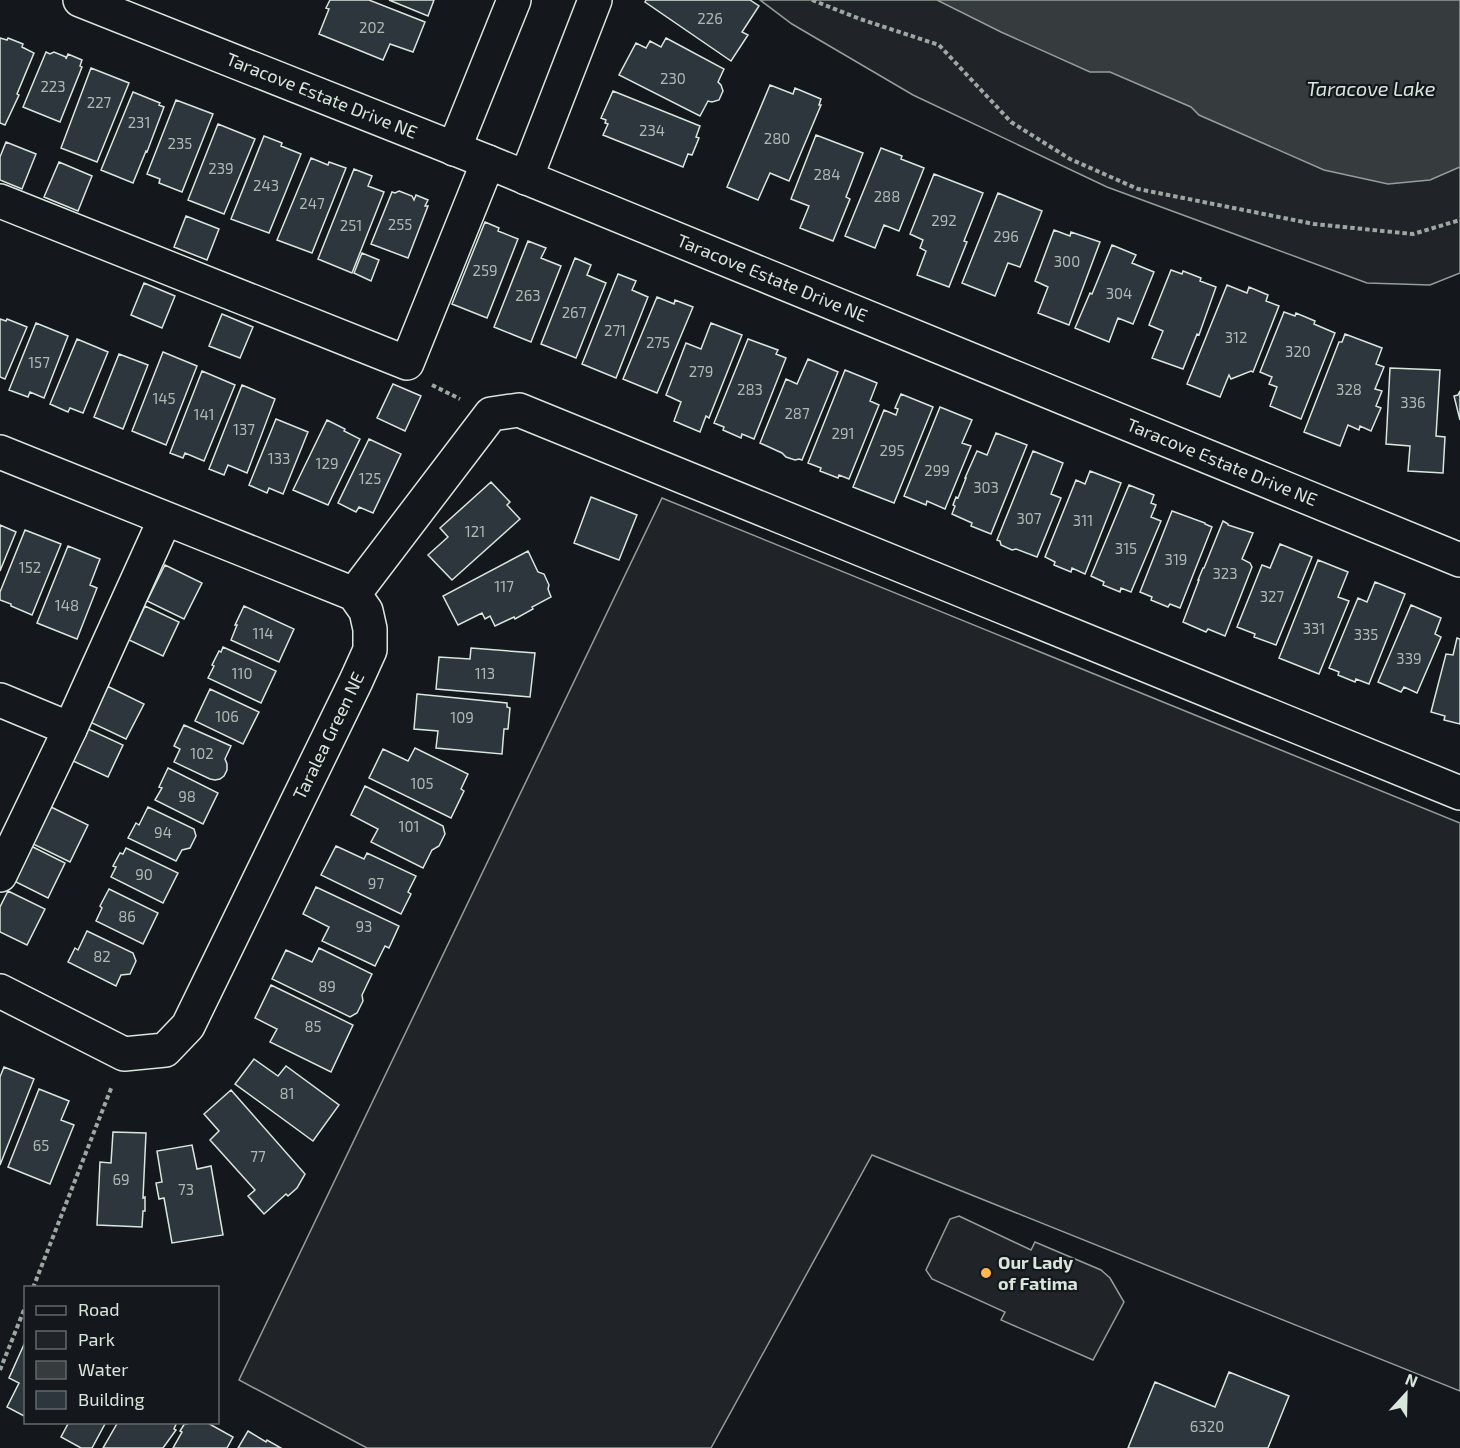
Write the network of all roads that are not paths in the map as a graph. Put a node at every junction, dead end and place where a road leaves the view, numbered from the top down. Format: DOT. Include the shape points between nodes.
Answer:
graph roads {
  1 [pos="81,0"];
  2 [pos="514,0"];
  3 [pos="595,0"];
  4 [pos="454,148"];
  5 [pos="488,162"];
  6 [pos="526,178"];
  7 [pos="0,201"];
  8 [pos="0,452"];
  9 [pos="165,519"];
  10 [pos="1460,560"];
  11 [pos="354,594"];
  12 [pos="0,700"];
  13 [pos="70,729"];
  14 [pos="1460,793"];
  15 [pos="0,875"];
  16 [pos="0,991"];
  1 -- 4 [label="street, Taracove Estate Drive NE"];
  2 -- 4 [label="street"];
  3 -- 6 [label="street"];
  4 -- 5 [label="street, Taracove Estate Drive NE"];
  5 -- 6 [label="street, Taracove Estate Drive NE"];
  5 -- 7 [label="street" via="407,363"];
  6 -- 10 [label="street, Taracove Estate Drive NE"];
  8 -- 9 [label="street"];
  9 -- 11 [label="street"];
  9 -- 13 [label="street"];
  11 -- 14 [label="street" via="491,414 519,410"];
  11 -- 16 [label="street, Taralea Green NE" via="366,612 369,650 188,1026 165,1050 124,1054"];
  12 -- 13 [label="street"];
  13 -- 15 [label="street"];
}
